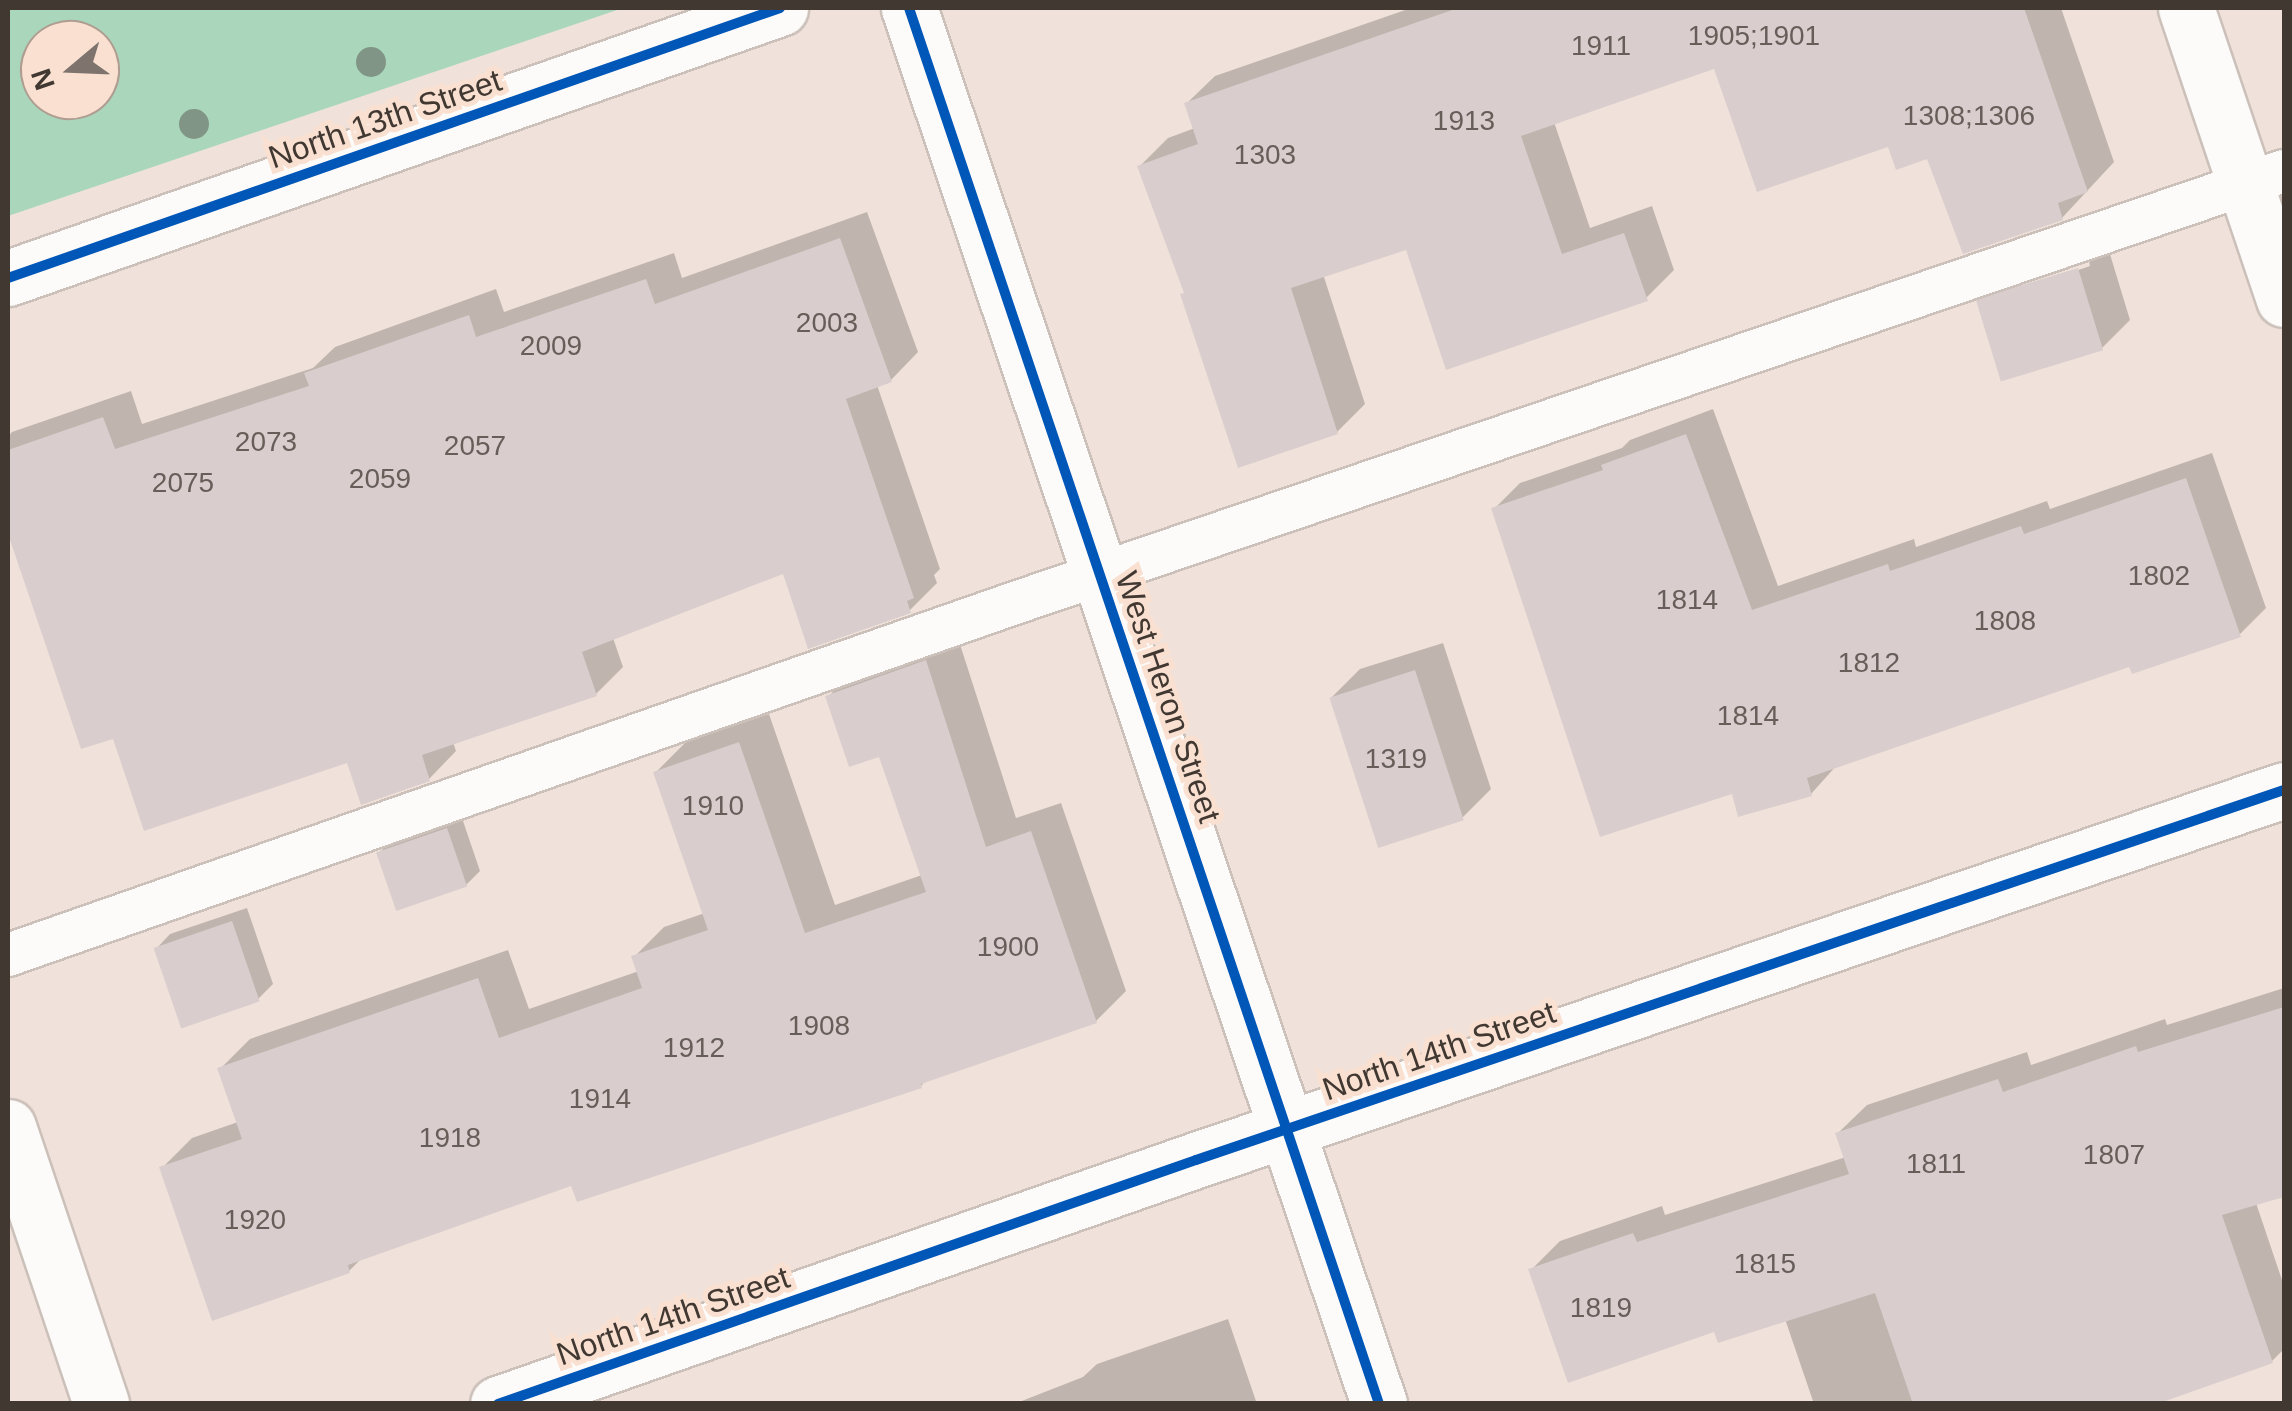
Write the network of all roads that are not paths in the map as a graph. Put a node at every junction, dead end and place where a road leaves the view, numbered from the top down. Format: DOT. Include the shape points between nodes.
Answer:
graph roads {
  1 [pos="780,8"];
  2 [pos="909,8"];
  3 [pos="2186,8"];
  4 [pos="2265,178"];
  5 [pos="8,278"];
  6 [pos="2284,300"];
  7 [pos="1100,574"];
  8 [pos="2284,790"];
  9 [pos="8,955"];
  10 [pos="8,1127"];
  11 [pos="1288,1130"];
  12 [pos="101,1404"];
  13 [pos="498,1404"];
  14 [pos="1379,1404"];
  1 -- 5 [label="street, North 13th Street"];
  2 -- 7 [label="street, West Heron Street"];
  3 -- 4 [label="street"];
  4 -- 6 [label="street"];
  4 -- 7 [label="lane"];
  7 -- 9 [label="lane"];
  7 -- 11 [label="street, West Heron Street"];
  8 -- 11 [label="street, North 14th Street"];
  10 -- 12 [label="street"];
  11 -- 13 [label="street, North 14th Street"];
  11 -- 14 [label="street, West Heron Street"];
}
